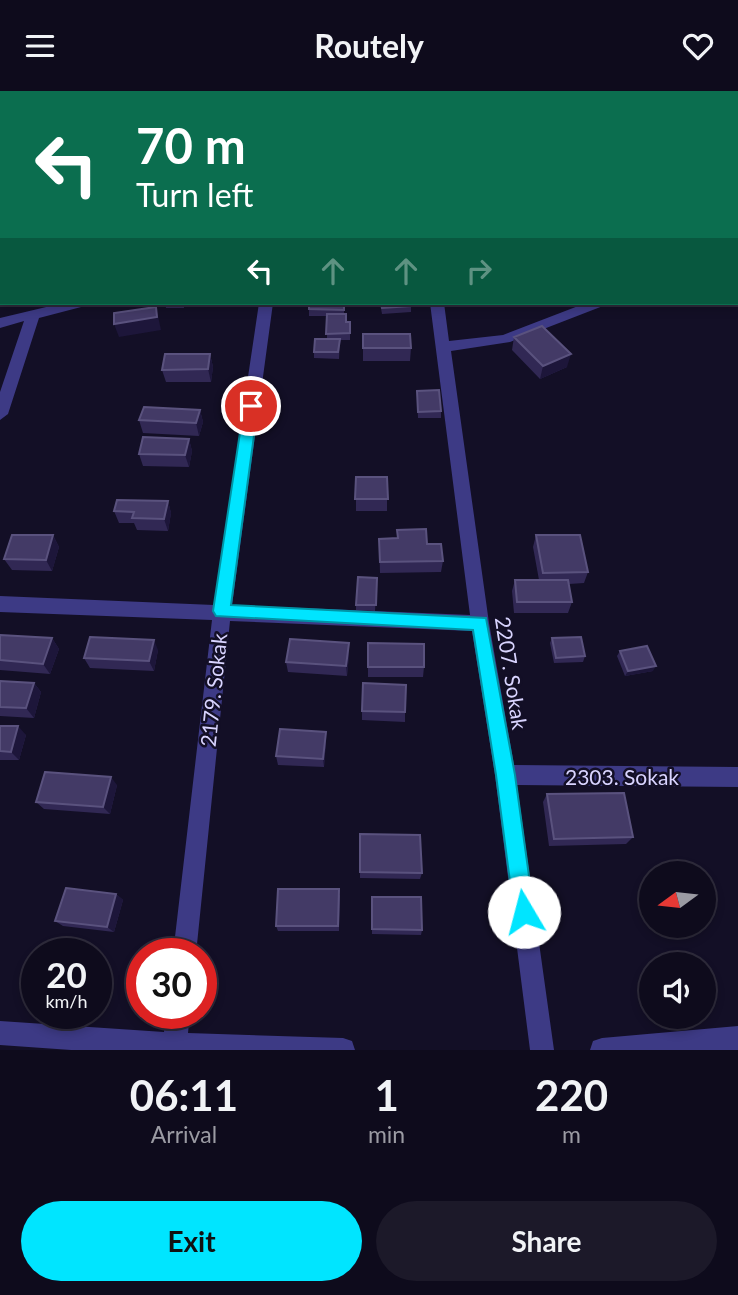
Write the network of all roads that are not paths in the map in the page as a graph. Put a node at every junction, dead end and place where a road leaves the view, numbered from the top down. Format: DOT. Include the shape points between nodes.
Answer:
graph roads {
  1 [pos="71,305"];
  2 [pos="266,305"];
  3 [pos="437,305"];
  4 [pos="593,305"];
  5 [pos="34,313"];
  6 [pos="0,323"];
  7 [pos="444,347"];
  8 [pos="0,414"];
  9 [pos="0,604"];
  10 [pos="222,611"];
  11 [pos="480,623"];
  12 [pos="505,775"];
  13 [pos="738,777"];
  14 [pos="186,938"];
  15 [pos="176,1029"];
  16 [pos="0,1033"];
  17 [pos="735,1042"];
  18 [pos="174,1048"];
  19 [pos="343,1050"];
  20 [pos="542,1050"];
  21 [pos="603,1050"];
  1 -- 5 [label="street"];
  2 -- 10 [label="street, 2179. Sokak"];
  3 -- 7 [label="street, 2207. Sokak"];
  4 -- 7 [label="street" via="505,339"];
  5 -- 6 [label="street"];
  5 -- 8 [label="street"];
  7 -- 11 [label="street, 2207. Sokak"];
  9 -- 10 [label="street"];
  10 -- 11 [label="street"];
  10 -- 14 [label="street, 2179. Sokak"];
  11 -- 12 [label="street, 2207. Sokak"];
  12 -- 13 [label="street, 2303. Sokak"];
  12 -- 20 [label="street, 2207. Sokak"];
  15 -- 18 [label="street"];
  16 -- 18 [label="street"];
  17 -- 21 [label="street"];
  18 -- 19 [label="street"];
}
